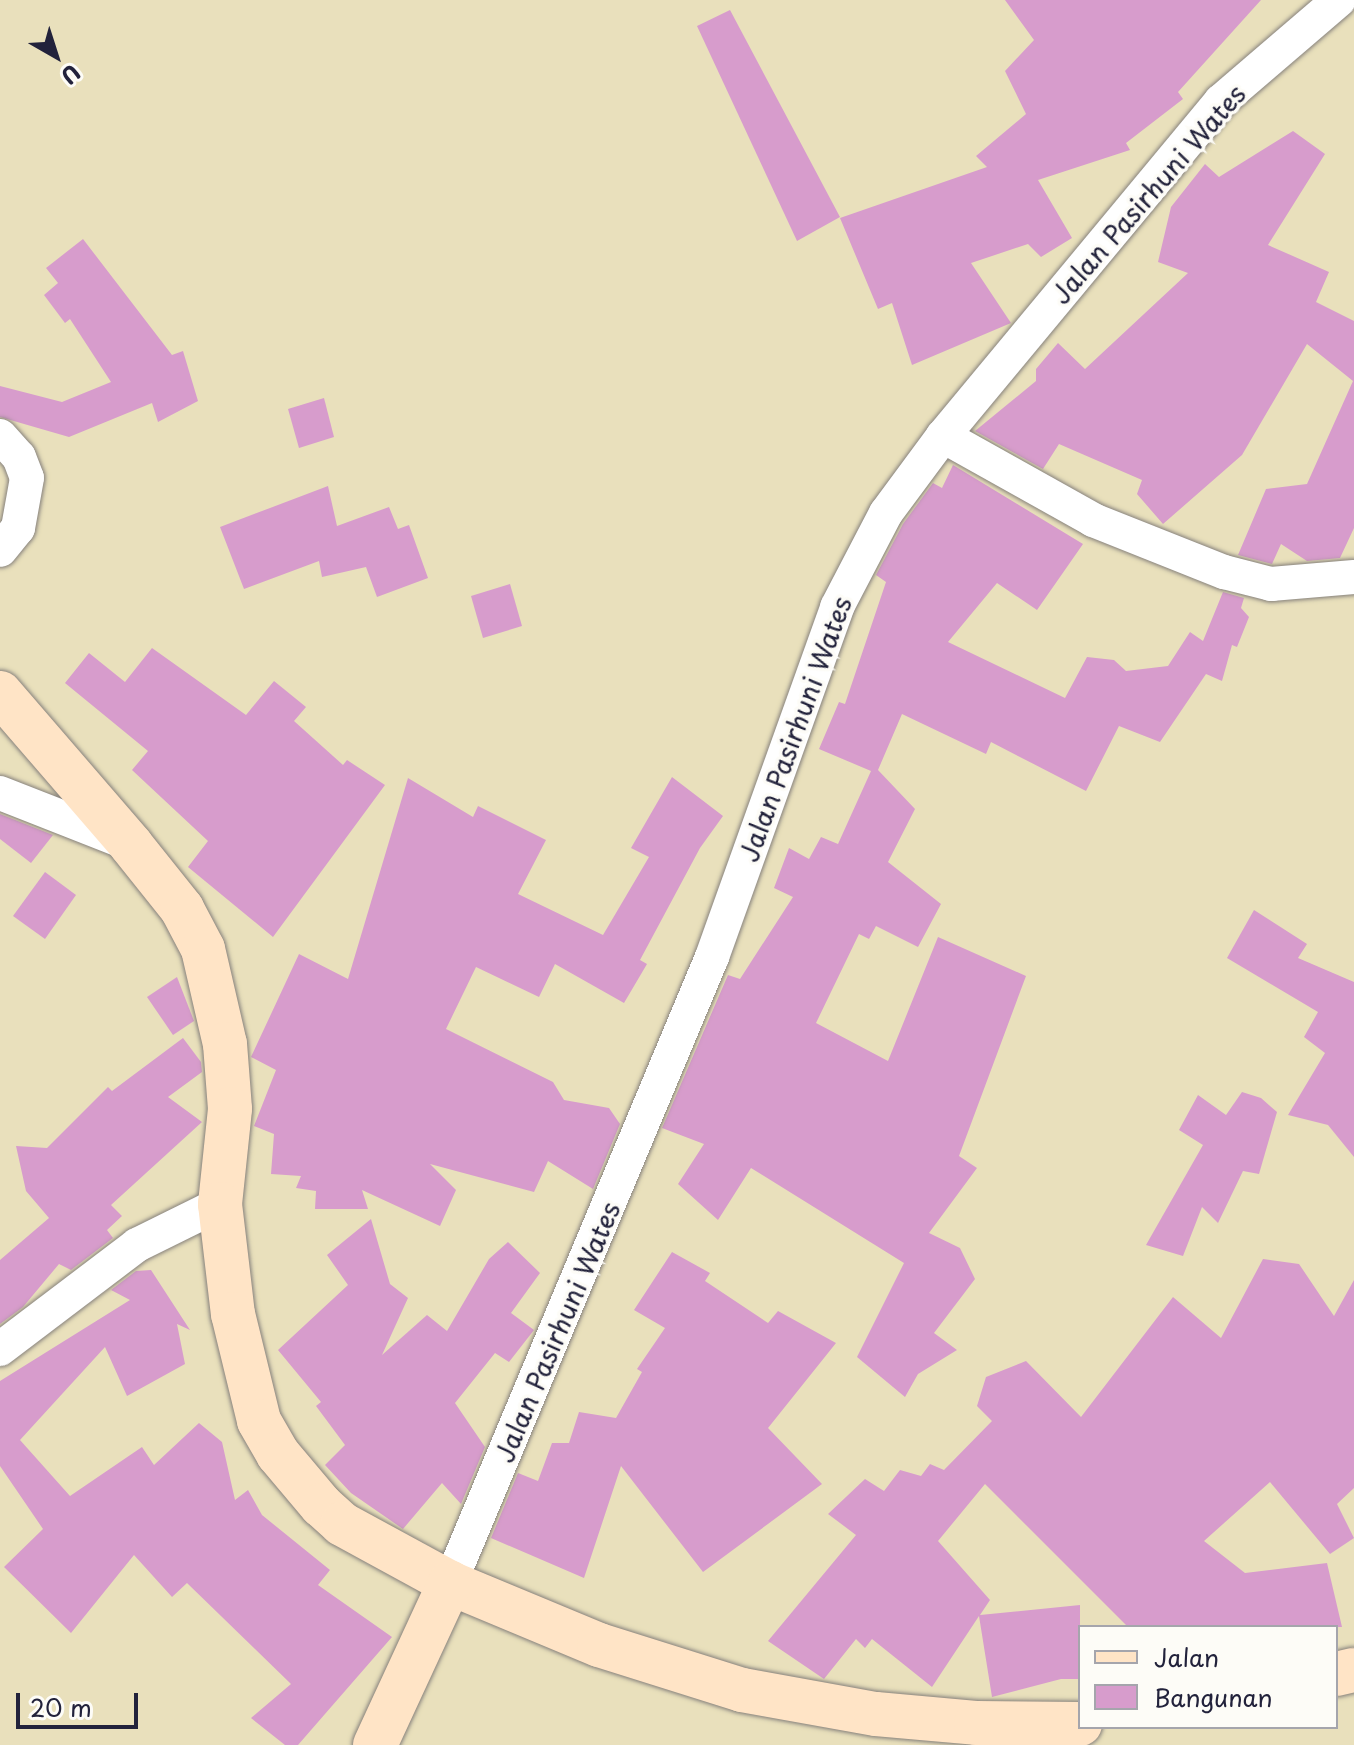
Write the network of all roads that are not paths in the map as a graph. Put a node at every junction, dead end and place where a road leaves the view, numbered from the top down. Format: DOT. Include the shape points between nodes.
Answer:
graph roads {
  1 [pos="1339,0"];
  2 [pos="0,436"];
  3 [pos="943,436"];
  4 [pos="0,550"];
  5 [pos="1354,577"];
  6 [pos="0,693"];
  7 [pos="0,793"];
  8 [pos="131,845"];
  9 [pos="220,1204"];
  10 [pos="0,1349"];
  11 [pos="450,1583"];
  12 [pos="1078,1724"];
  13 [pos="375,1745"];
  1 -- 3 [label="street, Jalan Pasirhuni Wates" via="1221,101"];
  2 -- 4 [label="street" via="27,478 18,528"];
  3 -- 5 [label="street" via="1093,520 1224,572 1271,584"];
  3 -- 11 [label="street, Jalan Pasirhuni Wates" via="886,513 837,607 712,957"];
  6 -- 8 [label="street"];
  7 -- 8 [label="street"];
  8 -- 9 [label="street" via="182,909 203,949 214,987 230,1109"];
  9 -- 10 [label="street" via="137,1245"];
  9 -- 11 [label="street" via="233,1314 259,1421 278,1454 342,1524"];
  11 -- 12 [label="street" via="599,1645 742,1690 813,1706 976,1723"];
  11 -- 13 [label="street"];
}
